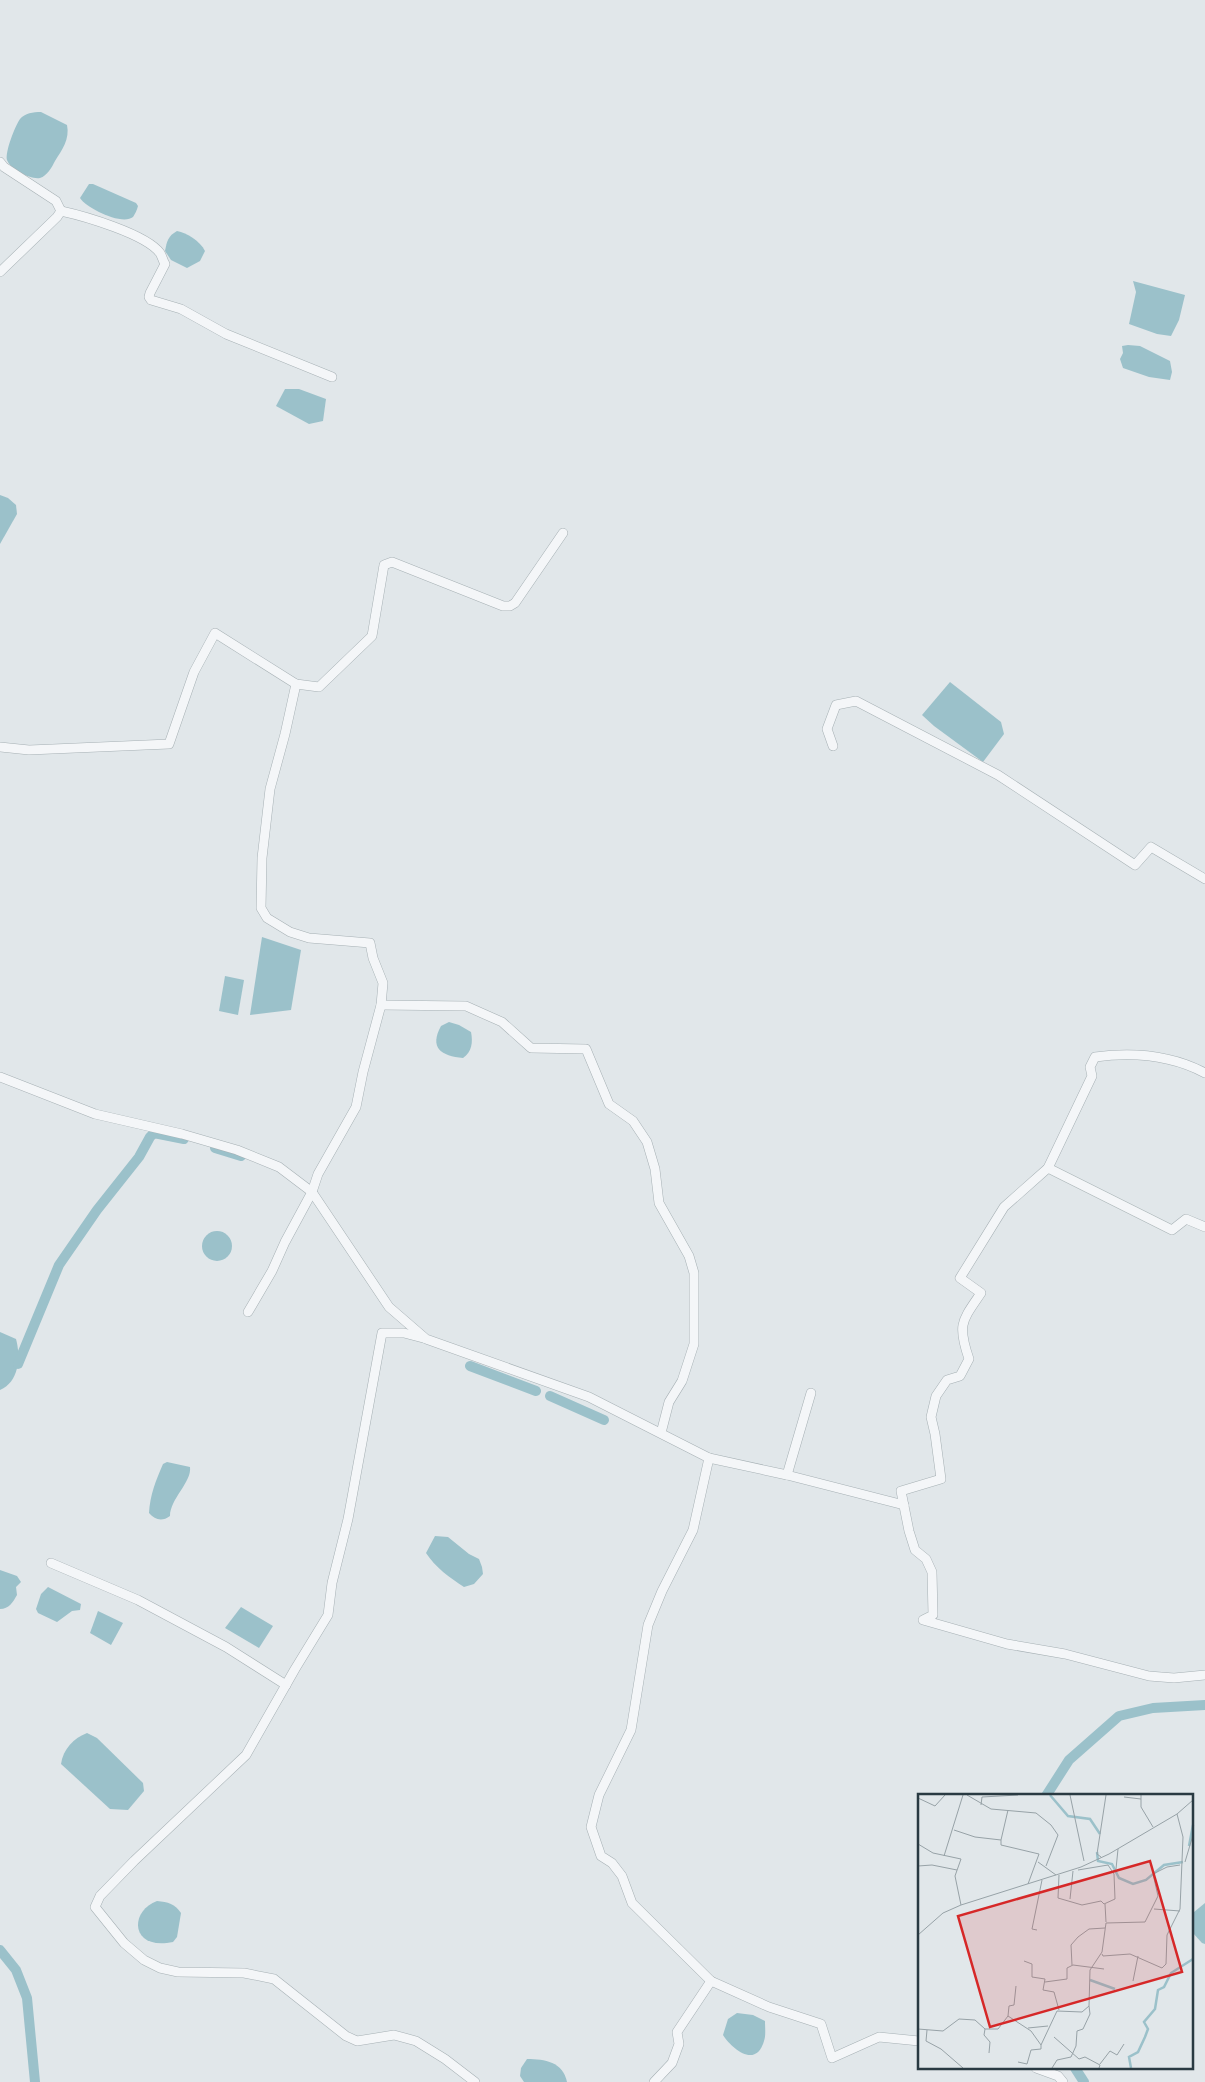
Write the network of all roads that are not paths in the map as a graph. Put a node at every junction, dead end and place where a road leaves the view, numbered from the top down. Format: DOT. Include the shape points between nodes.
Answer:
graph roads {
  1 [pos="0,162"];
  2 [pos="60,210"];
  3 [pos="0,272"];
  4 [pos="332,377"];
  5 [pos="562,533"];
  6 [pos="296,684"];
  7 [pos="833,746"];
  8 [pos="0,747"];
  9 [pos="1205,879"];
  10 [pos="381,1005"];
  11 [pos="1205,1073"];
  12 [pos="0,1077"];
  13 [pos="1048,1168"];
  14 [pos="312,1192"];
  15 [pos="1205,1227"];
  16 [pos="248,1312"];
  17 [pos="426,1339"];
  18 [pos="811,1393"];
  19 [pos="662,1434"];
  20 [pos="709,1458"];
  21 [pos="788,1475"];
  22 [pos="904,1505"];
  23 [pos="51,1563"];
  24 [pos="1205,1675"];
  25 [pos="286,1685"];
  26 [pos="711,1981"];
  27 [pos="918,2041"];
  28 [pos="1042,2070"];
  29 [pos="475,2082"];
  30 [pos="654,2082"];
  31 [pos="1063,2082"];
  1 -- 2 [label="street" via="56,201"];
  2 -- 3 [label="street" via="57,217"];
  2 -- 4 [label="street" via="100,221 143,241 160,253 164,264 150,293 151,300 181,309 226,334"];
  5 -- 6 [label="street" via="510,606 392,562 384,564 372,636 319,687"];
  6 -- 8 [label="street" via="215,633 194,672 169,744 29,750"];
  6 -- 10 [label="street" via="270,789 262,858 261,908 267,918 290,932 309,938 370,943 383,983"];
  7 -- 9 [label="street" via="827,729 836,705 856,701 998,775 1135,865 1151,847"];
  10 -- 14 [label="street" via="356,1106 318,1174"];
  10 -- 19 [label="street" via="466,1006 502,1022 530,1048 586,1049 609,1104 638,1128 647,1142 655,1169 660,1203 689,1256 694,1273 694,1344 682,1381 669,1402"];
  11 -- 13 [label="street" via="1171,1059 1116,1054 1095,1057 1090,1067 1092,1076"];
  12 -- 14 [label="street" via="95,1114 237,1150 279,1167"];
  13 -- 15 [label="street" via="1172,1230 1186,1219"];
  13 -- 22 [label="street" via="1004,1207 960,1278 981,1292 962,1321 969,1359 960,1376 947,1380 936,1396 931,1417 941,1479 901,1490"];
  14 -- 16 [label="street"];
  14 -- 17 [label="street" via="389,1307"];
  17 -- 19 [label="street" via="589,1397"];
  17 -- 25 [label="street" via="404,1333 382,1334 328,1615"];
  18 -- 21 [label="street"];
  19 -- 20 [label="street"];
  20 -- 21 [label="street"];
  20 -- 26 [label="street" via="694,1530 648,1625 632,1730 599,1795 591,1827 601,1856 622,1876 632,1904"];
  21 -- 22 [label="street"];
  22 -- 24 [label="street" via="915,1550 926,1559 932,1572 933,1615 923,1620 1007,1644 1065,1654 1149,1676"];
  23 -- 25 [label="street" via="138,1600 226,1647"];
  25 -- 29 [label="street" via="246,1755 134,1861 100,1896 95,1906 124,1943 144,1960 160,1968 178,1972 244,1973 274,1979 346,2036 357,2041 394,2035 416,2041"];
  26 -- 27 [label="street" via="769,2007 821,2024 832,2058 879,2037"];
  26 -- 30 [label="street" via="677,2032 679,2044 672,2063"];
  28 -- 31 [label="street" via="1058,2076"];
}
